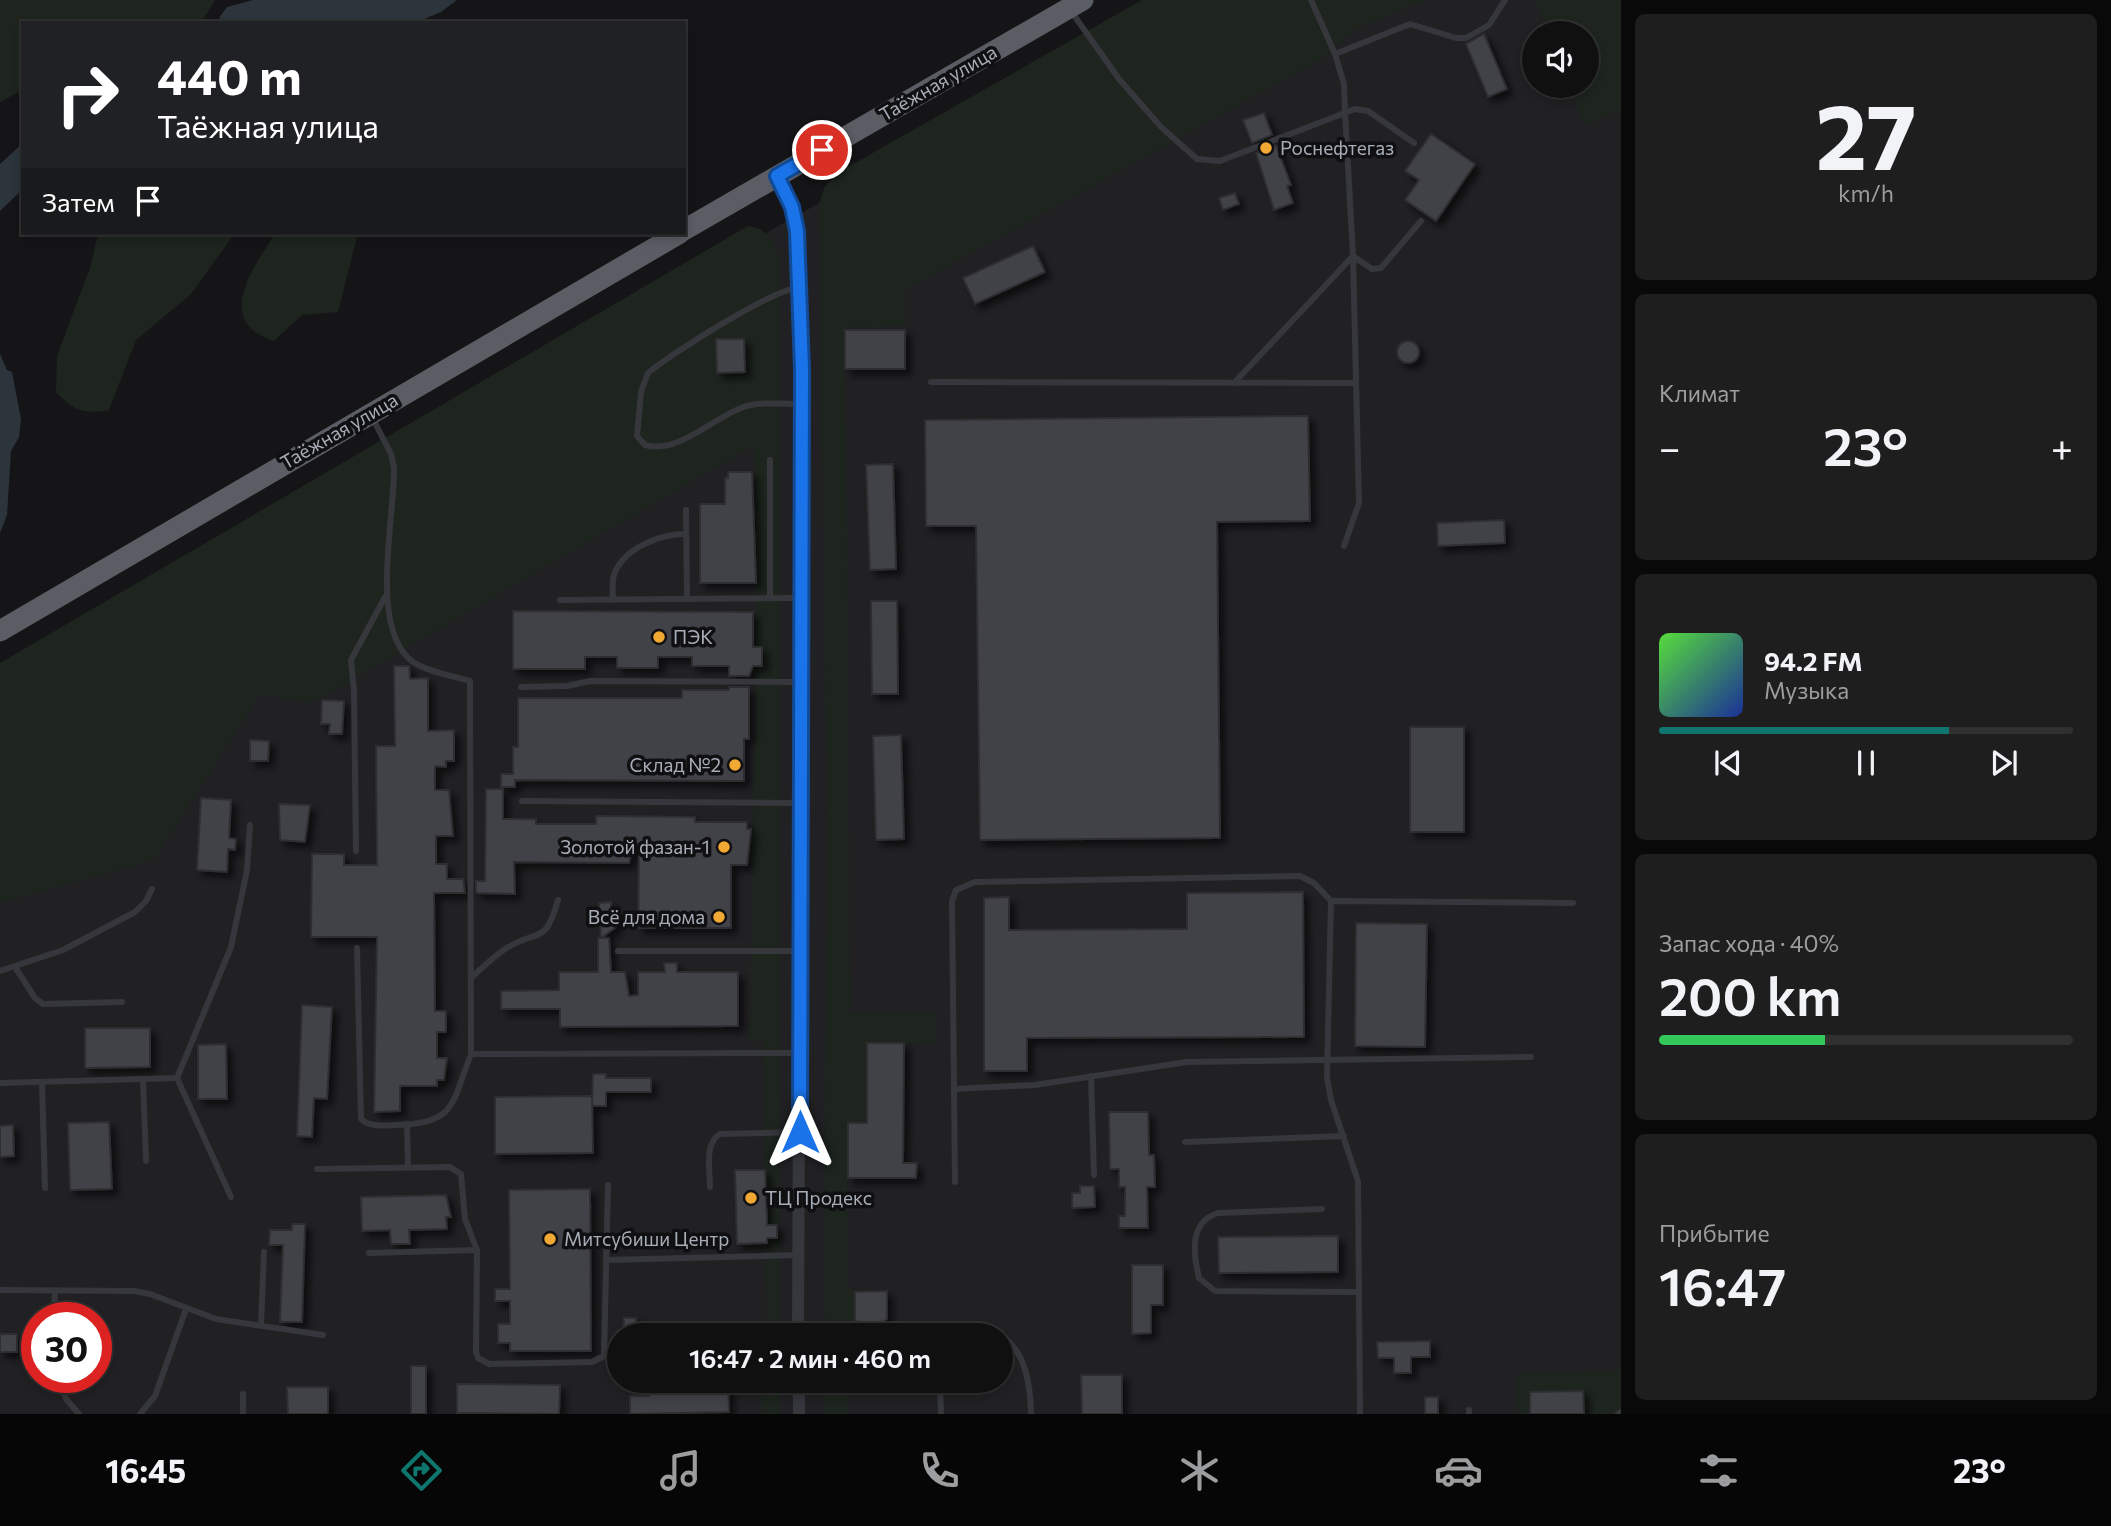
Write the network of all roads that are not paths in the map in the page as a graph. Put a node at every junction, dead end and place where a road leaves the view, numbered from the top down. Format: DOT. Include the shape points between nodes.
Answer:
graph roads {
  1 [pos="1311,0"];
  2 [pos="1505,0"];
  3 [pos="1076,4"];
  4 [pos="1335,54"];
  5 [pos="1345,111"];
  6 [pos="1414,143"];
  7 [pos="777,176"];
  8 [pos="1421,221"];
  9 [pos="686,229"];
  10 [pos="677,235"];
  11 [pos="1353,256"];
  12 [pos="799,288"];
  13 [pos="931,382"];
  14 [pos="1234,383"];
  15 [pos="1356,383"];
  16 [pos="802,404"];
  17 [pos="369,413"];
  18 [pos="770,460"];
  19 [pos="685,510"];
  20 [pos="686,534"];
  21 [pos="1344,546"];
  22 [pos="386,594"];
  23 [pos="687,598"];
  24 [pos="771,598"];
  25 [pos="802,598"];
  26 [pos="560,600"];
  27 [pos="612,600"];
  28 [pos="0,631"];
  29 [pos="802,682"];
  30 [pos="521,687"];
  31 [pos="523,801"];
  32 [pos="801,803"];
  33 [pos="250,825"];
  34 [pos="356,852"];
  35 [pos="152,889"];
  36 [pos="558,900"];
  37 [pos="1331,901"];
  38 [pos="1573,903"];
  39 [pos="357,948"];
  40 [pos="618,951"];
  41 [pos="801,951"];
  42 [pos="16,967"];
  43 [pos="0,971"];
  44 [pos="471,978"];
  45 [pos="121,1002"];
  46 [pos="801,1053"];
  47 [pos="471,1055"];
  48 [pos="1531,1057"];
  49 [pos="1327,1060"];
  50 [pos="1091,1076"];
  51 [pos="177,1078"];
  52 [pos="144,1079"];
  53 [pos="41,1082"];
  54 [pos="0,1083"];
  55 [pos="954,1089"];
  56 [pos="407,1124"];
  57 [pos="800,1132"];
  58 [pos="1344,1136"];
  59 [pos="1185,1142"];
  60 [pos="146,1161"];
  61 [pos="408,1167"];
  62 [pos="317,1169"];
  63 [pos="1094,1175"];
  64 [pos="955,1182"];
  65 [pos="608,1185"];
  66 [pos="710,1187"];
  67 [pos="45,1188"];
  68 [pos="231,1197"];
  69 [pos="1322,1209"];
  70 [pos="477,1250"];
  71 [pos="264,1252"];
  72 [pos="369,1253"];
  73 [pos="799,1255"];
  74 [pos="607,1260"];
  75 [pos="0,1290"];
  76 [pos="55,1291"];
  77 [pos="1359,1292"];
  78 [pos="55,1302"];
  79 [pos="186,1309"];
  80 [pos="798,1323"];
  81 [pos="261,1325"];
  82 [pos="323,1335"];
  83 [pos="1013,1344"];
  84 [pos="64,1393"];
  85 [pos="799,1393"];
  86 [pos="940,1393"];
  87 [pos="243,1394"];
  88 [pos="79,1414"];
  89 [pos="140,1414"];
  90 [pos="243,1414"];
  91 [pos="799,1414"];
  92 [pos="941,1414"];
  93 [pos="1031,1414"];
  94 [pos="1360,1414"];
  1 -- 4 [label="lane"];
  2 -- 4 [label="lane" via="1489,26 1466,38 1410,24"];
  3 -- 5 [label="lane" via="1140,104 1197,159 1220,161"];
  3 -- 7 [label="highway, Таёжная улица"];
  4 -- 5 [label="lane" via="1344,84"];
  5 -- 6 [label="lane" via="1368,111"];
  5 -- 11 [label="lane"];
  7 -- 9 [label="highway, Таёжная улица"];
  7 -- 12 [label="street" via="796,219"];
  8 -- 11 [label="lane" via="1381,268 1372,269"];
  10 -- 17 [label="highway, Таёжная улица"];
  11 -- 14 [label="lane"];
  11 -- 15 [label="lane"];
  12 -- 16 [label="street"];
  12 -- 16 [label="lane" via="785,289 648,373 641,392 637,436 645,444 659,446 741,408"];
  13 -- 14 [label="lane"];
  14 -- 15 [label="lane"];
  15 -- 21 [label="lane" via="1359,503"];
  16 -- 25 [label="street"];
  17 -- 22 [label="lane" via="394,467"];
  17 -- 28 [label="highway, Таёжная улица"];
  18 -- 24 [label="lane"];
  19 -- 20 [label="lane"];
  20 -- 23 [label="lane"];
  20 -- 27 [label="lane" via="660,535 623,561 614,573"];
  22 -- 34 [label="lane" via="350,665"];
  22 -- 44 [label="lane" via="392,628 407,656 415,663 470,681"];
  23 -- 24 [label="lane"];
  23 -- 27 [label="lane"];
  24 -- 25 [label="lane"];
  25 -- 29 [label="street"];
  26 -- 27 [label="lane"];
  29 -- 30 [label="lane" via="590,681"];
  29 -- 32 [label="street"];
  31 -- 32 [label="lane"];
  32 -- 41 [label="street"];
  33 -- 51 [label="lane" via="231,947"];
  35 -- 42 [label="lane" via="135,912 63,950"];
  36 -- 44 [label="lane" via="553,921 544,933 504,949"];
  37 -- 38 [label="lane"];
  37 -- 49 [label="lane"];
  37 -- 55 [label="lane" via="1300,876 965,883 952,901"];
  39 -- 56 [label="lane" via="358,1113 371,1125"];
  40 -- 41 [label="lane"];
  41 -- 46 [label="street"];
  42 -- 43 [label="lane"];
  42 -- 45 [label="lane" via="43,1004"];
  44 -- 47 [label="lane"];
  46 -- 47 [label="lane"];
  46 -- 57 [label="street"];
  47 -- 56 [label="lane" via="445,1114 428,1123"];
  48 -- 49 [label="lane"];
  49 -- 50 [label="lane" via="1187,1062"];
  49 -- 58 [label="lane" via="1331,1100"];
  50 -- 55 [label="lane" via="1035,1085"];
  50 -- 63 [label="lane"];
  51 -- 52 [label="lane"];
  51 -- 68 [label="lane"];
  52 -- 53 [label="lane"];
  52 -- 60 [label="lane"];
  53 -- 54 [label="lane"];
  53 -- 67 [label="lane"];
  55 -- 64 [label="lane"];
  56 -- 61 [label="lane"];
  57 -- 66 [label="lane" via="715,1137 710,1149"];
  57 -- 73 [label="street"];
  58 -- 59 [label="lane"];
  58 -- 77 [label="lane" via="1358,1181"];
  61 -- 62 [label="lane"];
  61 -- 70 [label="lane" via="450,1167 461,1174 465,1219"];
  65 -- 74 [label="lane"];
  69 -- 77 [label="lane" via="1206,1217 1195,1233 1199,1278 1215,1291"];
  70 -- 72 [label="lane"];
  70 -- 74 [label="lane" via="476,1352 489,1364 592,1362 604,1356"];
  71 -- 81 [label="lane"];
  73 -- 74 [label="lane"];
  73 -- 80 [label="street"];
  75 -- 76 [label="lane"];
  76 -- 78 [label="lane"];
  76 -- 79 [label="lane" via="134,1291"];
  77 -- 94 [label="lane"];
  79 -- 81 [label="lane" via="216,1319"];
  79 -- 89 [label="lane" via="155,1396"];
  81 -- 82 [label="lane"];
  83 -- 93 [label="lane" via="1031,1388"];
  84 -- 88 [label="lane"];
  85 -- 91 [label="street"];
  86 -- 92 [label="lane"];
  87 -- 90 [label="lane"];
}
